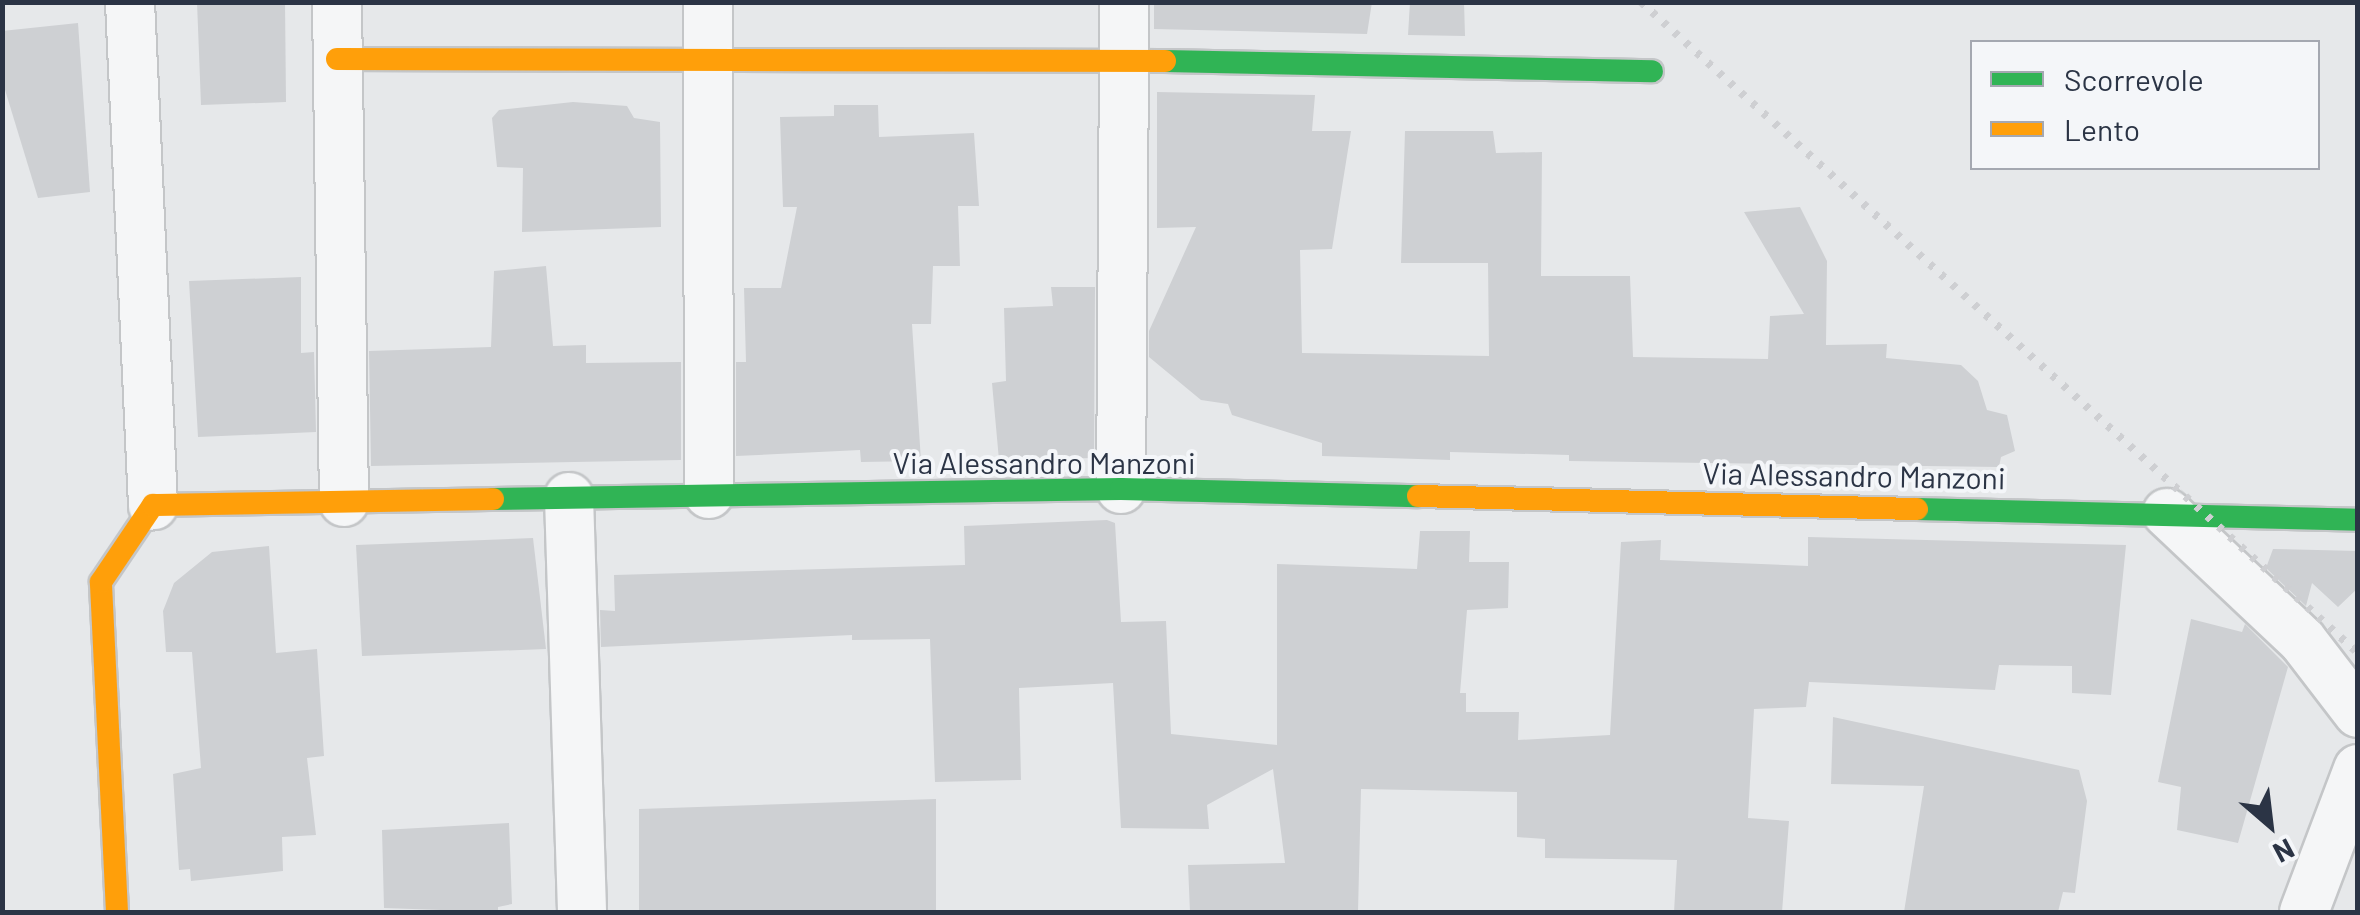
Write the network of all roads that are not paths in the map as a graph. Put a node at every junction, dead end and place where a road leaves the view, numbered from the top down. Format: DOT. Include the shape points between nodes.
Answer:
graph roads {
  1 [pos="130,2"];
  2 [pos="336,2"];
  3 [pos="708,2"];
  4 [pos="1124,2"];
  5 [pos="337,60"];
  6 [pos="1123,60"];
  7 [pos="708,62"];
  8 [pos="1652,71"];
  9 [pos="1120,489"];
  10 [pos="709,494"];
  11 [pos="569,497"];
  12 [pos="344,502"];
  13 [pos="153,505"];
  14 [pos="2167,513"];
  15 [pos="2358,520"];
  16 [pos="2358,713"];
  17 [pos="2358,769"];
  18 [pos="117,912"];
  19 [pos="582,912"];
  20 [pos="2304,912"];
  1 -- 13 [label="street"];
  2 -- 5 [label="street"];
  3 -- 7 [label="street"];
  4 -- 6 [label="street"];
  5 -- 7 [label="main road"];
  5 -- 12 [label="street"];
  6 -- 7 [label="main road"];
  6 -- 8 [label="main road"];
  6 -- 9 [label="street"];
  7 -- 10 [label="street"];
  9 -- 10 [label="main road, Via Alessandro Manzoni"];
  9 -- 14 [label="main road, Via Alessandro Manzoni"];
  10 -- 11 [label="main road, Via Alessandro Manzoni"];
  11 -- 12 [label="main road, Via Alessandro Manzoni"];
  11 -- 19 [label="street"];
  12 -- 13 [label="main road, Via Alessandro Manzoni"];
  13 -- 18 [label="main road" via="102,582"];
  14 -- 15 [label="main road, Via Alessandro Manzoni"];
  14 -- 16 [label="street" via="2302,640"];
  17 -- 20 [label="street"];
}
